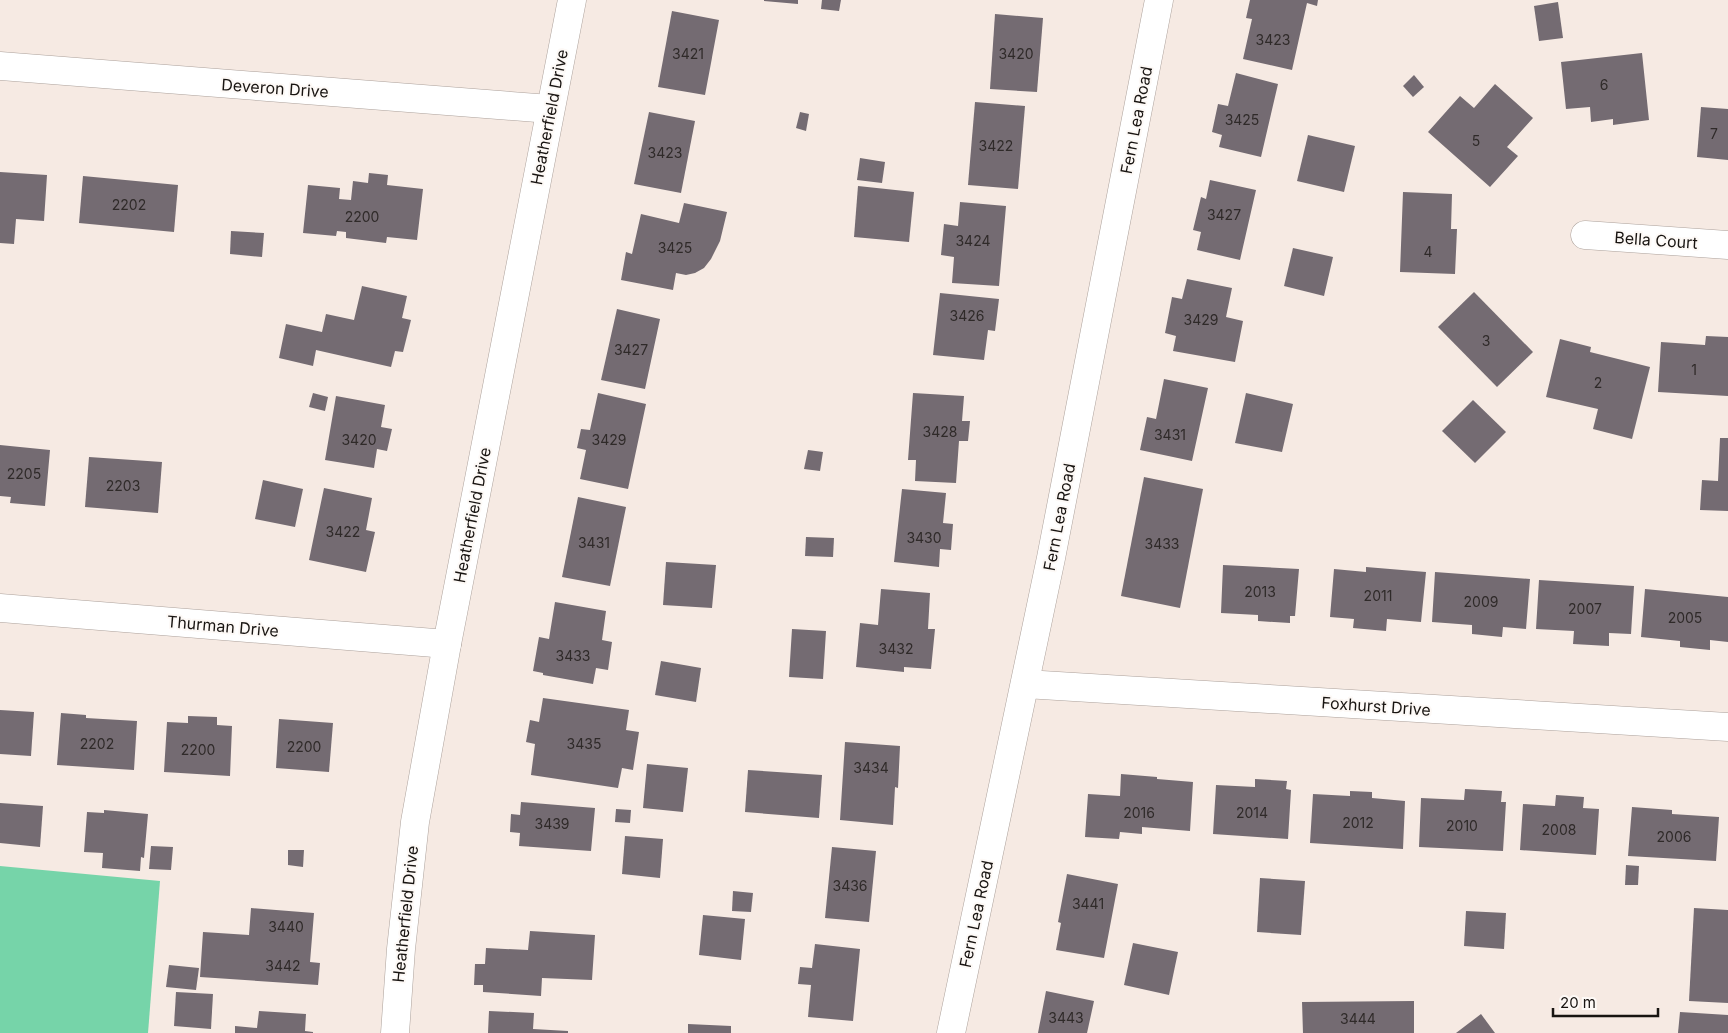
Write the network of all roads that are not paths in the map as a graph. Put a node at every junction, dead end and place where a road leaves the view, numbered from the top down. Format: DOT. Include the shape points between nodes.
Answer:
graph roads {
  1 [pos="572,0"];
  2 [pos="1159,0"];
  3 [pos="0,66"];
  4 [pos="550,109"];
  5 [pos="1585,235"];
  6 [pos="1728,245"];
  7 [pos="0,608"];
  8 [pos="446,644"];
  9 [pos="1025,684"];
  10 [pos="1728,728"];
  11 [pos="395,1033"];
  12 [pos="950,1033"];
  1 -- 4 [label="street, Heatherfield Drive"];
  2 -- 9 [label="street, Fern Lea Road"];
  3 -- 4 [label="street, Deveron Drive"];
  4 -- 8 [label="street, Heatherfield Drive"];
  5 -- 6 [label="street, Bella Court"];
  7 -- 8 [label="street, Thurman Drive"];
  8 -- 11 [label="street, Heatherfield Drive" via="415,822"];
  9 -- 10 [label="street, Foxhurst Drive"];
  9 -- 12 [label="street, Fern Lea Road"];
}
